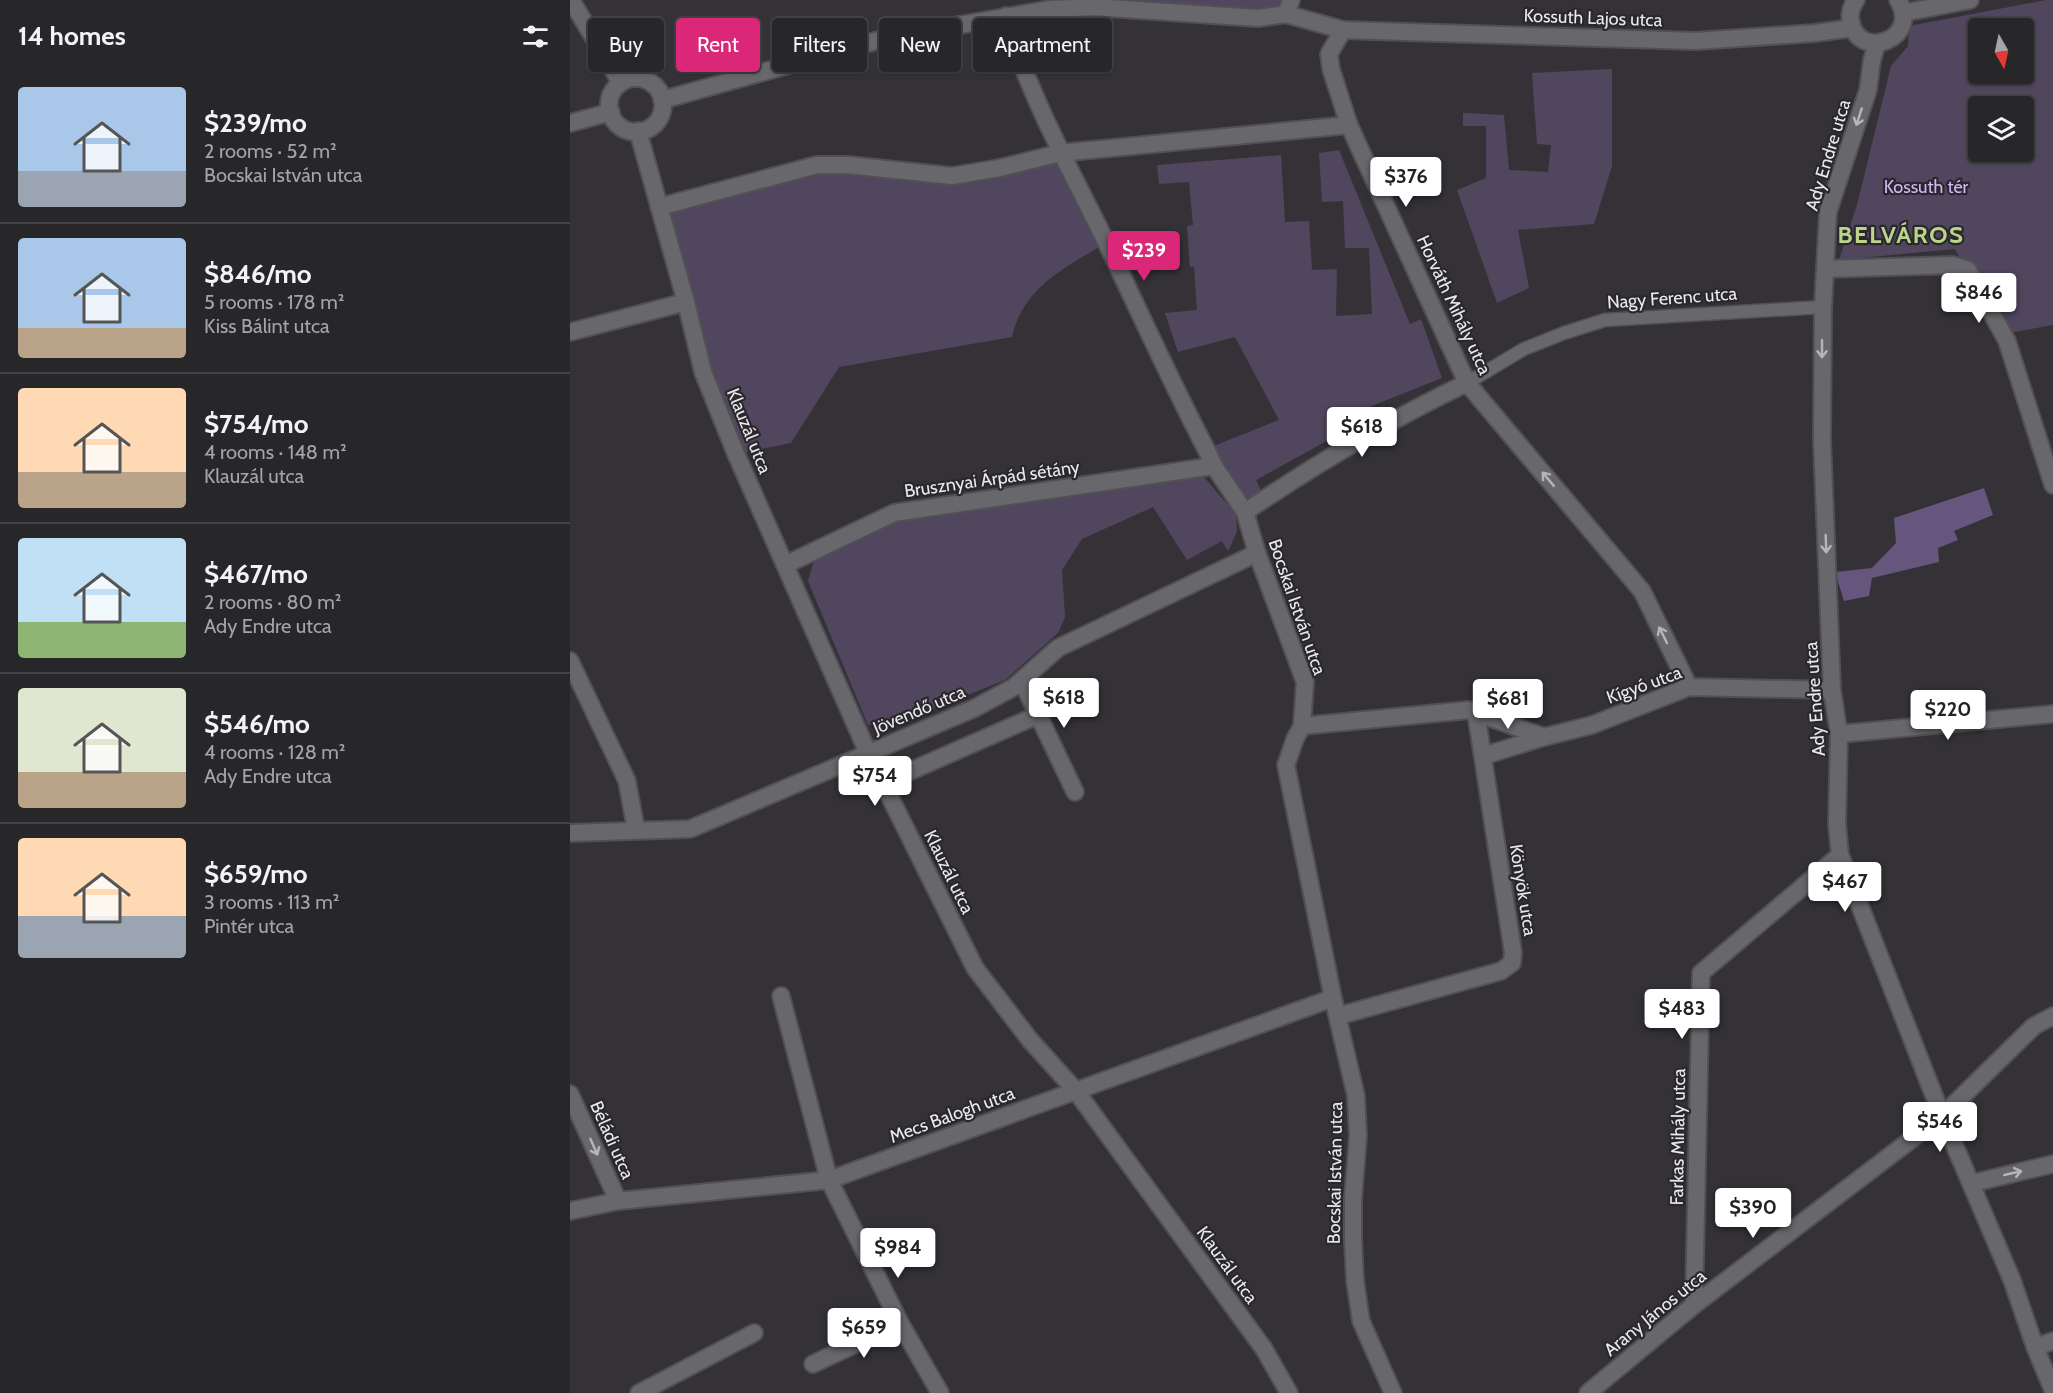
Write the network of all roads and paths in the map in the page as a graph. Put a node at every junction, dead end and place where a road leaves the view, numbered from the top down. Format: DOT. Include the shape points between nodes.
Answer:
graph roads {
  1 [pos="571,0"];
  2 [pos="1856,0"];
  3 [pos="1970,0"];
  4 [pos="1289,7"];
  5 [pos="1900,7"];
  6 [pos="1006,16"];
  7 [pos="1852,28"];
  8 [pos="1343,30"];
  9 [pos="1877,43"];
  10 [pos="621,83"];
  11 [pos="662,100"];
  12 [pos="611,112"];
  13 [pos="570,123"];
  14 [pos="1349,125"];
  15 [pos="638,131"];
  16 [pos="1060,153"];
  17 [pos="659,207"];
  18 [pos="1825,269"];
  19 [pos="686,302"];
  20 [pos="1823,307"];
  21 [pos="570,332"];
  22 [pos="1467,383"];
  23 [pos="1214,466"];
  24 [pos="2053,485"];
  25 [pos="1245,512"];
  26 [pos="1257,553"];
  27 [pos="785,565"];
  28 [pos="570,661"];
  29 [pos="1022,681"];
  30 [pos="1689,687"];
  31 [pos="1832,690"];
  32 [pos="1476,713"];
  33 [pos="2053,714"];
  34 [pos="1038,715"];
  35 [pos="1302,726"];
  36 [pos="1839,734"];
  37 [pos="1544,736"];
  38 [pos="868,753"];
  39 [pos="1483,756"];
  40 [pos="883,783"];
  41 [pos="1075,792"];
  42 [pos="636,830"];
  43 [pos="570,833"];
  44 [pos="1840,855"];
  45 [pos="782,996"];
  46 [pos="1333,998"];
  47 [pos="1338,1016"];
  48 [pos="2053,1016"];
  49 [pos="1076,1091"];
  50 [pos="570,1094"];
  51 [pos="1942,1116"];
  52 [pos="2053,1164"];
  53 [pos="829,1180"];
  54 [pos="1972,1183"];
  55 [pos="618,1202"];
  56 [pos="570,1211"];
  57 [pos="1694,1305"];
  58 [pos="900,1323"];
  59 [pos="754,1333"];
  60 [pos="2053,1341"];
  61 [pos="2034,1347"];
  62 [pos="813,1364"];
  63 [pos="2053,1390"];
  64 [pos="639,1393"];
  65 [pos="940,1393"];
  66 [pos="1289,1393"];
  67 [pos="1393,1393"];
  68 [pos="1588,1393"];
  1 -- 10 [label="street"];
  2 -- 7 [label="street" via="1850,10"];
  3 -- 5 [label="street"];
  4 -- 6 [label="street, Kossuth Lajos utca" via="1258,18 1094,8"];
  4 -- 8 [label="street, Kossuth Lajos utca"];
  5 -- 9 [label="street" via="1901,28 1885,42"];
  6 -- 11 [label="street, Kossuth Lajos utca" via="890,37"];
  6 -- 16 [label="street, Bocskai István utca"];
  7 -- 8 [label="street, Kossuth Lajos utca" via="1696,41"];
  7 -- 9 [label="street" via="1862,39"];
  8 -- 14 [label="street, Horváth Mihály utca" via="1329,54"];
  9 -- 18 [label="street, Ady Endre utca, one-way" via="1868,90 1828,212"];
  10 -- 11 [label="street" via="643,79 657,88"];
  10 -- 12 [label="street" via="610,99"];
  11 -- 15 [label="street" via="663,109 656,122"];
  12 -- 13 [label="street"];
  12 -- 15 [label="street" via="622,128"];
  14 -- 16 [label="street"];
  14 -- 22 [label="street, Horváth Mihály utca"];
  15 -- 17 [label="street, Klauzál utca"];
  16 -- 17 [label="street" via="952,176 816,165"];
  16 -- 23 [label="street, Bocskai István utca"];
  17 -- 19 [label="street, Klauzál utca"];
  18 -- 20 [label="street, Ady Endre utca"];
  18 -- 24 [label="street" via="1953,265 1968,270 2007,341"];
  19 -- 21 [label="street"];
  19 -- 27 [label="street, Klauzál utca" via="703,372"];
  20 -- 22 [label="street, Nagy Ferenc utca" via="1605,320 1524,349"];
  20 -- 31 [label="street, Ady Endre utca, one-way" via="1822,440"];
  22 -- 25 [label="street" via="1419,405 1313,466"];
  30 -- 22 [label="street, Horváth Mihály utca, one-way" via="1642,591"];
  23 -- 25 [label="street, Bocskai István utca"];
  23 -- 27 [label="street, Brusznyai Árpád sétány" via="894,513"];
  25 -- 26 [label="street, Bocskai István utca"];
  26 -- 29 [label="street, Jövendő utca" via="1058,648"];
  26 -- 35 [label="street, Bocskai István utca" via="1305,682"];
  27 -- 38 [label="street, Klauzál utca"];
  28 -- 42 [label="street" via="627,781"];
  29 -- 34 [label="street"];
  29 -- 38 [label="street, Jövendő utca" via="975,708"];
  30 -- 31 [label="street, Kígyó utca"];
  30 -- 37 [label="street, Kígyó utca" via="1592,725"];
  31 -- 36 [label="street, Ady Endre utca"];
  32 -- 35 [label="street" via="1469,710"];
  32 -- 37 [label="street"];
  32 -- 39 [label="street, Könyök utca"];
  33 -- 36 [label="street"];
  34 -- 40 [label="street"];
  34 -- 41 [label="street"];
  35 -- 46 [label="street, Bocskai István utca" via="1286,765"];
  36 -- 44 [label="street, Ady Endre utca"];
  37 -- 39 [label="street, Kígyó utca"];
  38 -- 40 [label="street, Klauzál utca"];
  38 -- 42 [label="street, Jövendő utca" via="690,829"];
  39 -- 47 [label="street, Könyök utca" via="1512,963 1501,971"];
  40 -- 49 [label="street, Klauzál utca" via="975,968 1030,1040"];
  42 -- 43 [label="street, Jövendő utca"];
  44 -- 51 [label="street, Ady Endre utca"];
  44 -- 57 [label="street, Farkas Mihály utca" via="1701,973"];
  45 -- 53 [label="street"];
  46 -- 47 [label="street, Bocskai István utca"];
  46 -- 49 [label="street, Mecs Balogh utca"];
  47 -- 67 [label="street, Bocskai István utca" via="1356,1096 1355,1280 1361,1321"];
  48 -- 51 [label="street, Arany János utca" via="2034,1026"];
  49 -- 53 [label="street, Mecs Balogh utca"];
  49 -- 66 [label="street, Klauzál utca" via="1264,1348"];
  50 -- 55 [label="street, Béládi utca, one-way"];
  51 -- 54 [label="street, Ady Endre utca"];
  51 -- 57 [label="street, Arany János utca"];
  54 -- 52 [label="street, one-way"];
  53 -- 55 [label="street, Mecs Balogh utca"];
  53 -- 58 [label="street"];
  54 -- 61 [label="street, Ady Endre utca" via="2012,1280"];
  55 -- 56 [label="street, Mecs Balogh utca"];
  57 -- 68 [label="street, Arany János utca"];
  58 -- 62 [label="street"];
  58 -- 65 [label="street"];
  59 -- 64 [label="street"];
  60 -- 61 [label="street"];
  61 -- 63 [label="street, Ady Endre utca"];
}
